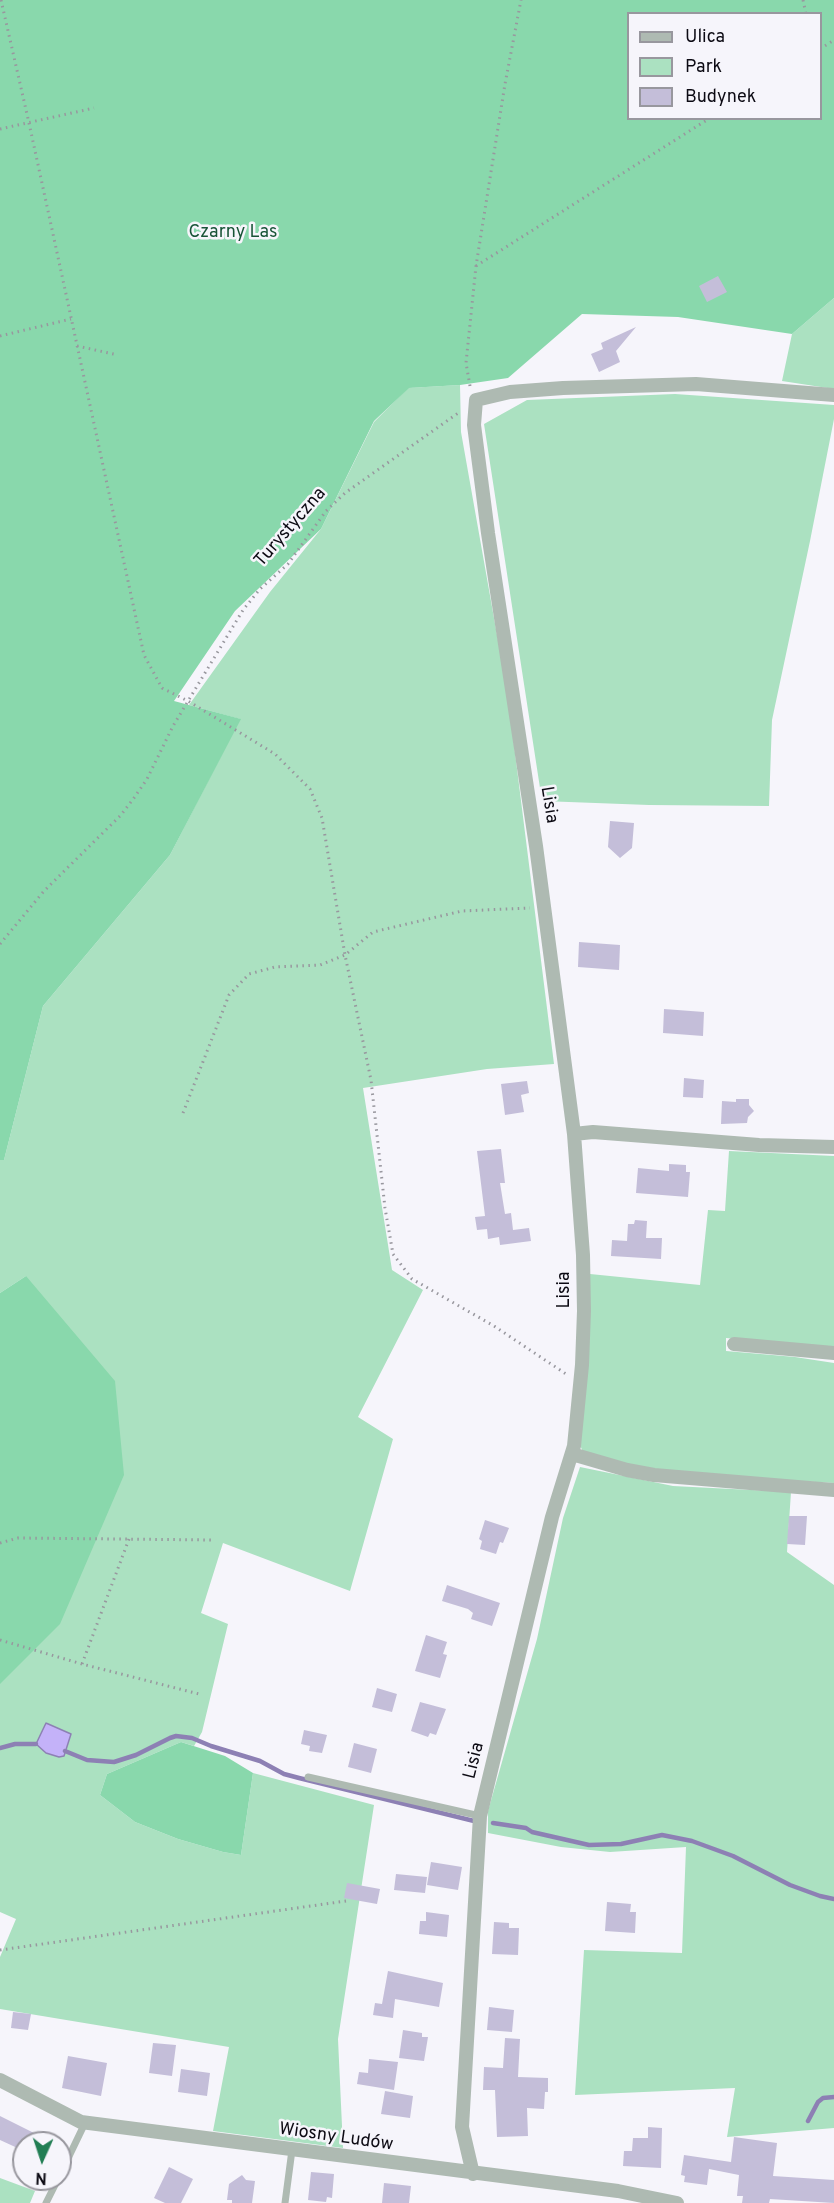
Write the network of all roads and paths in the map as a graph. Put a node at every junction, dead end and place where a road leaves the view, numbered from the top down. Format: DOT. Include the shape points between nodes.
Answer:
graph roads {
  1 [pos="0,0"];
  2 [pos="521,0"];
  3 [pos="94,108"];
  4 [pos="707,120"];
  5 [pos="29,123"];
  6 [pos="0,129"];
  7 [pos="476,266"];
  8 [pos="71,319"];
  9 [pos="0,336"];
  10 [pos="77,346"];
  11 [pos="118,355"];
  12 [pos="834,395"];
  13 [pos="476,400"];
  14 [pos="188,701"];
  15 [pos="544,907"];
  16 [pos="0,944"];
  17 [pos="345,955"];
  18 [pos="183,1113"];
  19 [pos="574,1134"];
  20 [pos="834,1147"];
  21 [pos="735,1344"];
  22 [pos="834,1353"];
  23 [pos="580,1383"];
  24 [pos="572,1454"];
  25 [pos="834,1490"];
  26 [pos="129,1539"];
  27 [pos="212,1540"];
  28 [pos="0,1543"];
  29 [pos="0,1640"];
  30 [pos="82,1664"];
  31 [pos="200,1694"];
  32 [pos="308,1777"];
  33 [pos="480,1816"];
  34 [pos="346,1901"];
  35 [pos="0,1950"];
  36 [pos="0,2080"];
  37 [pos="85,2122"];
  38 [pos="72,2150"];
  39 [pos="292,2150"];
  40 [pos="473,2174"];
  41 [pos="285,2203"];
  42 [pos="677,2203"];
  1 -- 5 [label="path"];
  2 -- 7 [label="path"];
  3 -- 5 [label="path"];
  4 -- 7 [label="path"];
  5 -- 6 [label="path"];
  5 -- 8 [label="path"];
  7 -- 13 [label="path" via="466,363"];
  8 -- 9 [label="path"];
  8 -- 10 [label="path"];
  10 -- 11 [label="path"];
  10 -- 14 [label="path" via="144,655 162,688"];
  12 -- 13 [label="street" via="696,384 563,388 510,392"];
  13 -- 14 [label="path, Turystyczna" via="345,493 326,511 288,564 243,610"];
  13 -- 15 [label="street, Lisia" via="474,425 486,522"];
  14 -- 16 [label="path, Turystyczna" via="147,779 121,816 25,912"];
  14 -- 17 [label="path" via="275,754 310,789 322,818"];
  15 -- 17 [label="path" via="462,911 374,932"];
  15 -- 19 [label="street, Lisia"];
  17 -- 18 [label="path" via="320,965 275,967 249,974 229,995"];
  17 -- 23 [label="path" via="371,1080 393,1254 412,1279 494,1326"];
  19 -- 20 [label="street"];
  19 -- 23 [label="street, Lisia" via="583,1271"];
  21 -- 22 [label="street"];
  23 -- 24 [label="street, Lisia"];
  24 -- 25 [label="street" via="654,1475"];
  24 -- 33 [label="street, Lisia" via="552,1517"];
  26 -- 27 [label="path"];
  26 -- 28 [label="path" via="18,1538"];
  26 -- 30 [label="path"];
  29 -- 30 [label="path"];
  30 -- 31 [label="path"];
  32 -- 33 [label="lane"];
  33 -- 40 [label="street, Lisia" via="462,2127"];
  34 -- 35 [label="path"];
  36 -- 37 [label="street, Wiosny Ludów"];
  37 -- 38 [label="lane"];
  37 -- 39 [label="street, Wiosny Ludów"];
  39 -- 40 [label="street, Wiosny Ludów"];
  39 -- 41 [label="lane"];
  40 -- 42 [label="street, Wiosny Ludów"];
}
